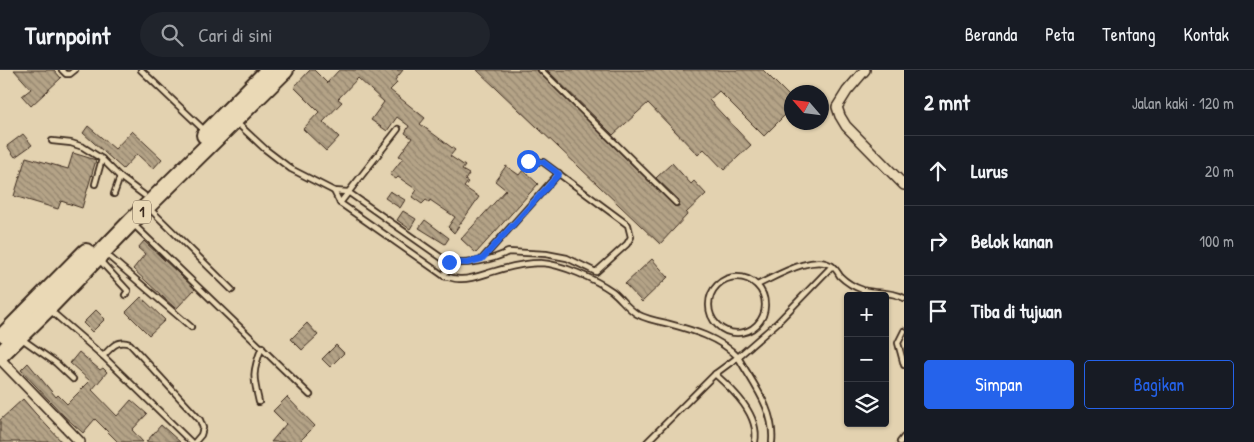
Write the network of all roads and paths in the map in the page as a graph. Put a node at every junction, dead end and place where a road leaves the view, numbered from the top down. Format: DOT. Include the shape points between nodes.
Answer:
graph roads {
  1 [pos="62,70"];
  2 [pos="75,70"];
  3 [pos="141,70"];
  4 [pos="269,70"];
  5 [pos="286,70"];
  6 [pos="541,70"];
  7 [pos="865,70"];
  8 [pos="235,121"];
  9 [pos="398,129"];
  10 [pos="207,133"];
  11 [pos="52,141"];
  12 [pos="102,159"];
  13 [pos="524,161"];
  14 [pos="559,174"];
  15 [pos="120,177"];
  16 [pos="95,184"];
  17 [pos="904,185"];
  18 [pos="334,191"];
  19 [pos="348,192"];
  20 [pos="114,194"];
  21 [pos="145,201"];
  22 [pos="676,202"];
  23 [pos="340,203"];
  24 [pos="130,222"];
  25 [pos="105,253"];
  26 [pos="482,259"];
  27 [pos="449,262"];
  28 [pos="832,266"];
  29 [pos="444,276"];
  30 [pos="758,285"];
  31 [pos="232,290"];
  32 [pos="125,296"];
  33 [pos="904,298"];
  34 [pos="48,308"];
  35 [pos="190,327"];
  36 [pos="904,330"];
  37 [pos="18,336"];
  38 [pos="0,340"];
  39 [pos="262,347"];
  40 [pos="0,355"];
  41 [pos="103,356"];
  42 [pos="738,357"];
  43 [pos="0,359"];
  44 [pos="904,366"];
  45 [pos="716,374"];
  46 [pos="73,379"];
  47 [pos="310,395"];
  48 [pos="259,402"];
  49 [pos="904,437"];
  50 [pos="80,442"];
  51 [pos="191,442"];
  52 [pos="195,442"];
  53 [pos="647,442"];
  54 [pos="755,442"];
  55 [pos="772,442"];
  56 [pos="900,442"];
  1 -- 2 [label="lane" via="70,74"];
  3 -- 10 [label="lane"];
  4 -- 10 [label="highway, 1"];
  5 -- 8 [label="highway, 1"];
  6 -- 22 [label="lane"];
  7 -- 17 [label="street" via="837,107 840,116"];
  8 -- 18 [label="lane" via="291,169"];
  8 -- 21 [label="highway, 1"];
  9 -- 19 [label="lane"];
  10 -- 21 [label="highway, 1"];
  11 -- 12 [label="lane" via="83,147"];
  12 -- 15 [label="lane"];
  12 -- 16 [label="lane"];
  13 -- 14 [label="lane" via="543,162"];
  14 -- 26 [label="lane"];
  14 -- 26 [label="lane" via="628,225 632,236 626,244 596,272 567,258 546,254 508,252"];
  15 -- 20 [label="lane"];
  15 -- 21 [label="lane"];
  18 -- 19 [label="lane"];
  18 -- 23 [label="lane"];
  19 -- 23 [label="lane"];
  19 -- 27 [label="lane"];
  21 -- 24 [label="highway, 1"];
  21 -- 31 [label="lane"];
  21 -- 38 [label="highway, 1"];
  23 -- 29 [label="lane"];
  24 -- 25 [label="highway, 1"];
  24 -- 39 [label="lane"];
  25 -- 32 [label="lane" via="102,262 128,291"];
  25 -- 34 [label="highway, 1"];
  25 -- 35 [label="lane"];
  26 -- 27 [label="lane" via="467,263"];
  27 -- 29 [label="lane"];
  28 -- 30 [label="lane" via="806,264"];
  28 -- 33 [label="lane" via="853,286"];
  28 -- 42 [label="lane" via="778,323"];
  29 -- 42 [label="lane" via="474,277 522,264 543,263 569,270 602,284 638,314 699,332"];
  30 -- 30 [label="lane" via="763,293 764,313 753,328 734,333 717,324 709,306 715,288 731,278 740,277"];
  34 -- 37 [label="highway, 1"];
  34 -- 41 [label="lane"];
  36 -- 44 [label="lane" via="898,343"];
  37 -- 40 [label="highway, 1"];
  37 -- 46 [label="lane"];
  39 -- 47 [label="lane"];
  39 -- 48 [label="lane" via="253,380"];
  41 -- 51 [label="lane"];
  41 -- 52 [label="lane" via="115,344 122,341 130,344 200,420 203,428"];
  42 -- 45 [label="lane"];
  42 -- 55 [label="lane" via="768,408"];
  43 -- 50 [label="street"];
  45 -- 53 [label="lane"];
  45 -- 54 [label="lane" via="748,410 756,431"];
  49 -- 56 [label="lane"];
}
